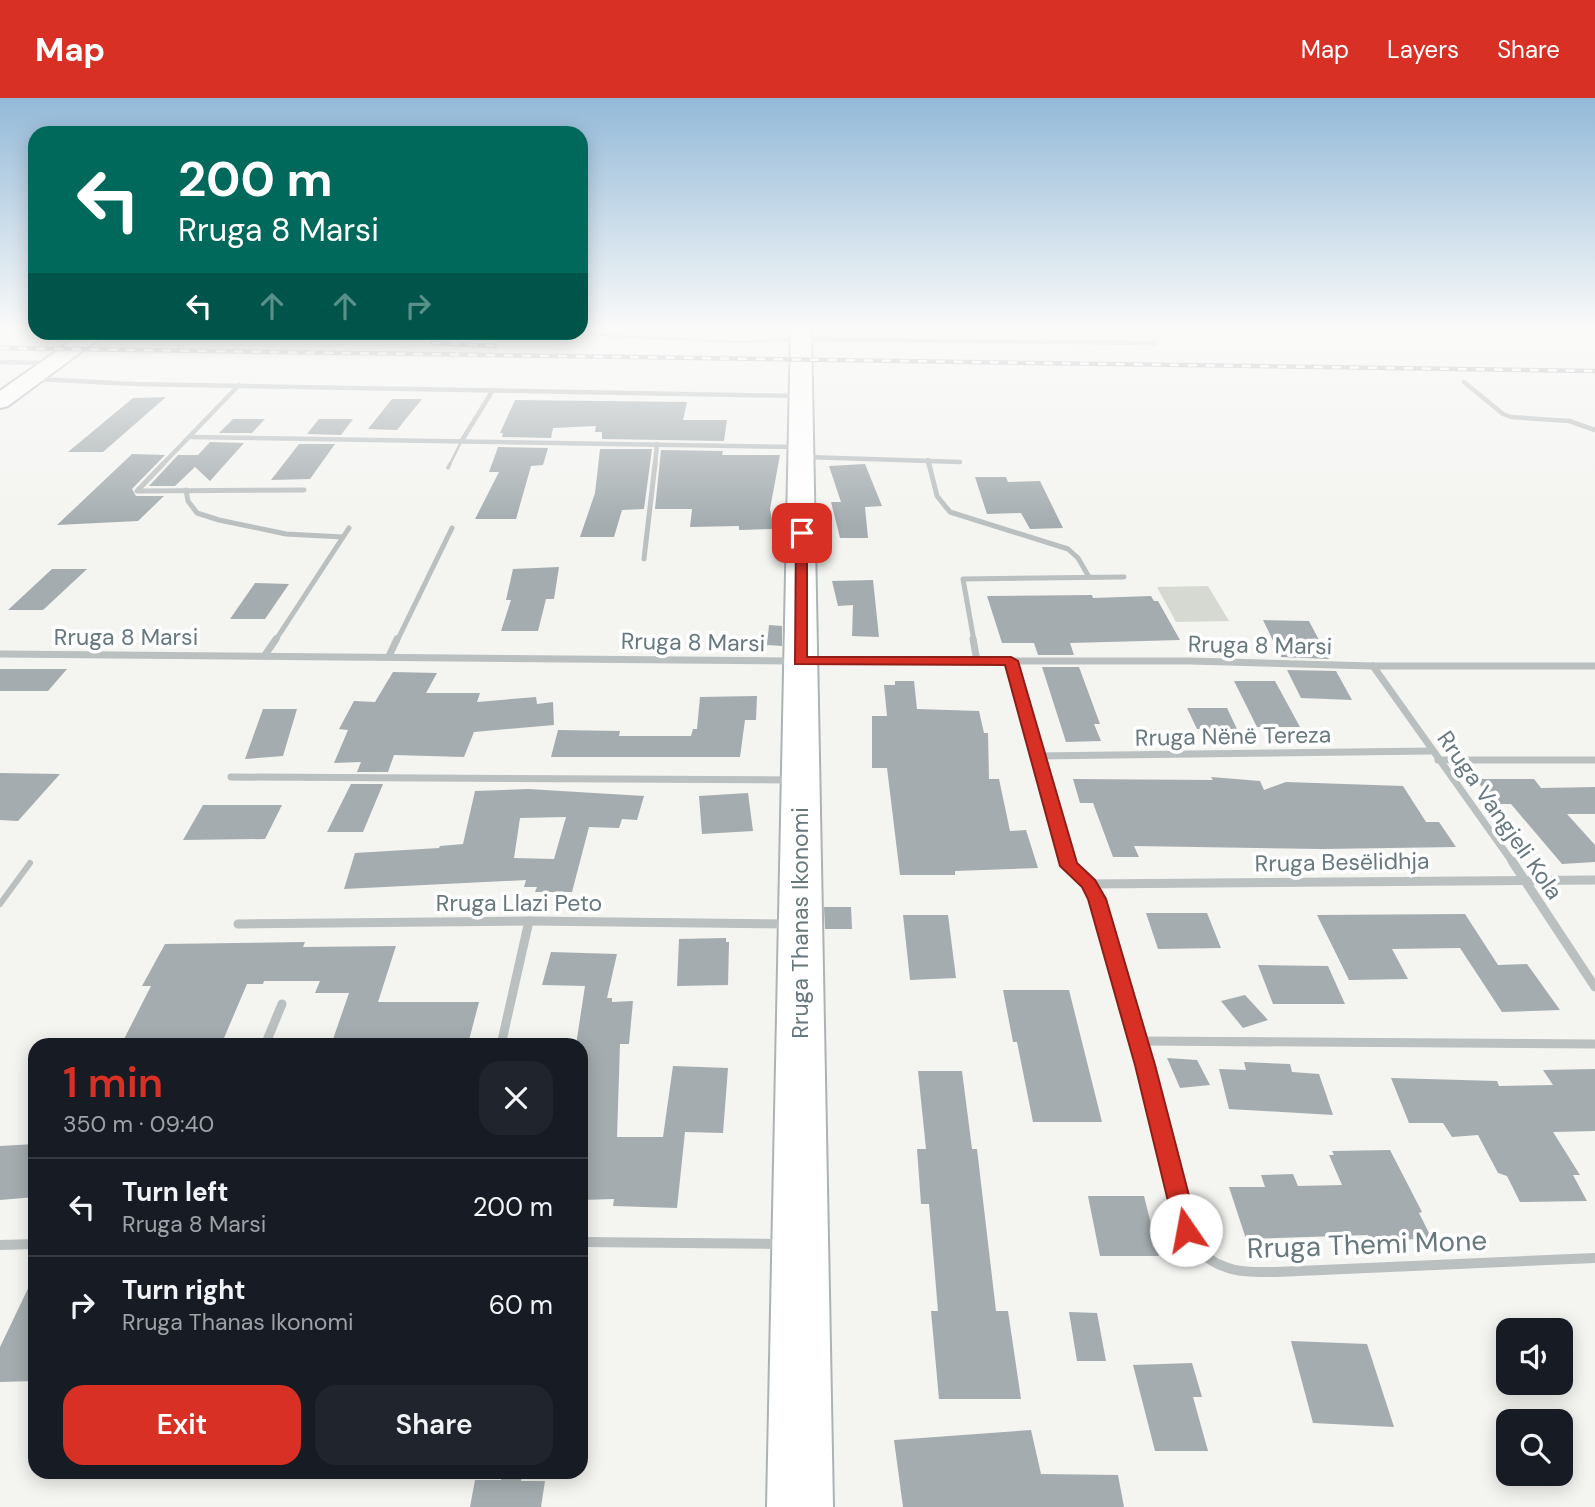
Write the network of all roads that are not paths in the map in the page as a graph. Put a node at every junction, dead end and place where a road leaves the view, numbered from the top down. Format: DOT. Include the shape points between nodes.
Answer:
graph roads {
  1 [pos="231,394"];
  2 [pos="491,394"];
  3 [pos="686,394"];
  4 [pos="1478,394"];
  5 [pos="802,396"];
  6 [pos="1595,430"];
  7 [pos="190,437"];
  8 [pos="461,442"];
  9 [pos="657,444"];
  10 [pos="802,452"];
  11 [pos="928,460"];
  12 [pos="960,462"];
  13 [pos="448,468"];
  14 [pos="186,490"];
  15 [pos="304,490"];
  16 [pos="349,528"];
  17 [pos="452,528"];
  18 [pos="343,537"];
  19 [pos="644,559"];
  20 [pos="1089,577"];
  21 [pos="1124,577"];
  22 [pos="0,654"];
  23 [pos="265,655"];
  24 [pos="389,656"];
  25 [pos="800,661"];
  26 [pos="976,661"];
  27 [pos="1011,661"];
  28 [pos="1373,666"];
  29 [pos="1595,666"];
  30 [pos="1431,751"];
  31 [pos="1036,756"];
  32 [pos="1437,760"];
  33 [pos="1595,760"];
  34 [pos="231,777"];
  35 [pos="800,780"];
  36 [pos="30,863"];
  37 [pos="1524,879"];
  38 [pos="1595,880"];
  39 [pos="1089,884"];
  40 [pos="0,904"];
  41 [pos="529,921"];
  42 [pos="238,924"];
  43 [pos="799,925"];
  44 [pos="1595,987"];
  45 [pos="282,1004"];
  46 [pos="268,1038"];
  47 [pos="503,1038"];
  48 [pos="1139,1041"];
  49 [pos="1595,1044"];
  50 [pos="588,1242"];
  51 [pos="28,1244"];
  52 [pos="801,1244"];
  53 [pos="0,1245"];
  54 [pos="1595,1258"];
  55 [pos="800,1507"];
  1 -- 7 [label="street"];
  2 -- 8 [label="street"];
  3 -- 5 [label="street"];
  4 -- 6 [label="street" via="1503,414 1569,421"];
  5 -- 10 [label="street, Rruga Thanas Ikonomi"];
  7 -- 8 [label="street"];
  7 -- 14 [label="street" via="137,491"];
  8 -- 9 [label="street"];
  8 -- 13 [label="lane"];
  9 -- 10 [label="street"];
  9 -- 19 [label="street"];
  10 -- 11 [label="street"];
  10 -- 25 [label="street, Rruga Thanas Ikonomi"];
  11 -- 12 [label="street"];
  11 -- 20 [label="street" via="941,506 1068,550"];
  14 -- 15 [label="street"];
  14 -- 18 [label="street" via="197,513 219,520 286,534"];
  16 -- 18 [label="street"];
  17 -- 24 [label="street"];
  18 -- 23 [label="street"];
  20 -- 21 [label="street"];
  20 -- 26 [label="street" via="963,579"];
  22 -- 23 [label="street, Rruga 8 Marsi"];
  23 -- 24 [label="street, Rruga 8 Marsi"];
  24 -- 25 [label="street, Rruga 8 Marsi"];
  25 -- 26 [label="street, Rruga 8 Marsi"];
  25 -- 35 [label="street, Rruga Thanas Ikonomi"];
  26 -- 27 [label="street, Rruga 8 Marsi"];
  27 -- 28 [label="street, Rruga 8 Marsi"];
  27 -- 31 [label="street, Rruga Themi Mone"];
  28 -- 29 [label="street, Rruga 8 Marsi"];
  28 -- 30 [label="street, Rruga Vangjeli Kola"];
  30 -- 31 [label="street, Rruga Nënë Tereza"];
  30 -- 32 [label="street, Rruga Vangjeli Kola"];
  31 -- 39 [label="street, Rruga Themi Mone" via="1069,866"];
  32 -- 33 [label="street"];
  32 -- 37 [label="street, Rruga Vangjeli Kola"];
  34 -- 35 [label="street"];
  35 -- 43 [label="street, Rruga Thanas Ikonomi"];
  36 -- 40 [label="lane"];
  37 -- 38 [label="street, Rruga Besëlidhja"];
  37 -- 39 [label="street, Rruga Besëlidhja"];
  37 -- 44 [label="street, Rruga Vangjeli Kola"];
  39 -- 48 [label="street, Rruga Themi Mone"];
  41 -- 42 [label="street, Rruga Llazi Peto"];
  41 -- 43 [label="street, Rruga Llazi Peto"];
  41 -- 47 [label="street"];
  43 -- 52 [label="street, Rruga Thanas Ikonomi"];
  45 -- 46 [label="street"];
  48 -- 49 [label="street"];
  48 -- 54 [label="street, Rruga Themi Mone" via="1186,1230 1196,1249 1213,1262 1235,1271 1276,1272"];
  50 -- 52 [label="street"];
  51 -- 53 [label="street"];
  52 -- 55 [label="street, Rruga Thanas Ikonomi"];
}
